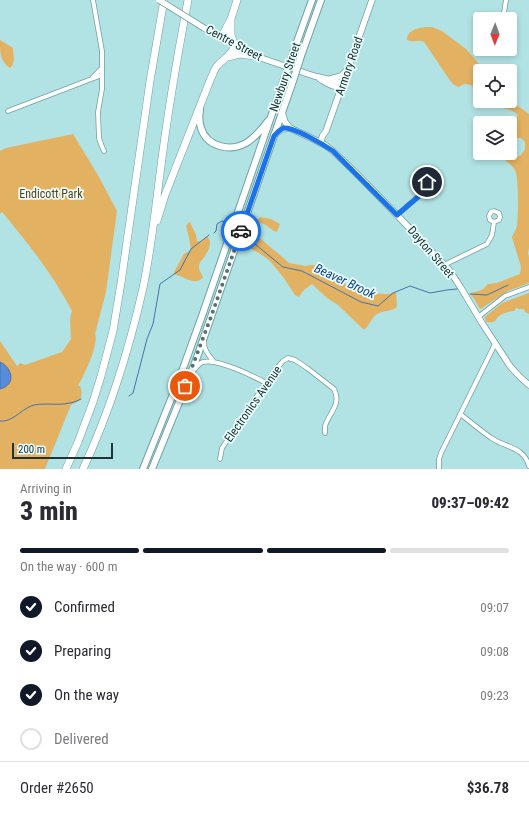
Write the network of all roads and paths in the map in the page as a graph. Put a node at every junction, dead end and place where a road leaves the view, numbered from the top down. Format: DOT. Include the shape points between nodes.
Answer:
graph roads {
  1 [pos="93,0"];
  2 [pos="158,0"];
  3 [pos="164,0"];
  4 [pos="188,0"];
  5 [pos="237,0"];
  6 [pos="308,0"];
  7 [pos="312,0"];
  8 [pos="321,0"];
  9 [pos="372,0"];
  10 [pos="506,0"];
  11 [pos="504,12"];
  12 [pos="306,16"];
  13 [pos="231,18"];
  14 [pos="221,38"];
  15 [pos="235,46"];
  16 [pos="255,56"];
  17 [pos="228,57"];
  18 [pos="102,68"];
  19 [pos="348,68"];
  20 [pos="102,75"];
  21 [pos="93,78"];
  22 [pos="329,82"];
  23 [pos="342,86"];
  24 [pos="336,103"];
  25 [pos="201,105"];
  26 [pos="8,111"];
  27 [pos="282,112"];
  28 [pos="271,116"];
  29 [pos="290,128"];
  30 [pos="325,133"];
  31 [pos="274,136"];
  32 [pos="309,137"];
  33 [pos="322,144"];
  34 [pos="104,151"];
  35 [pos="426,190"];
  36 [pos="397,215"];
  37 [pos="494,222"];
  38 [pos="149,250"];
  39 [pos="444,265"];
  40 [pos="529,287"];
  41 [pos="478,317"];
  42 [pos="204,336"];
  43 [pos="495,344"];
  44 [pos="214,362"];
  45 [pos="190,374"];
  46 [pos="266,383"];
  47 [pos="529,385"];
  48 [pos="460,414"];
  49 [pos="325,433"];
  50 [pos="220,459"];
  51 [pos="528,467"];
  52 [pos="66,469"];
  53 [pos="83,469"];
  54 [pos="143,469"];
  55 [pos="152,469"];
  56 [pos="439,469"];
  1 -- 18 [label="street" via="102,51"];
  2 -- 14 [label="main road, Centre Street, bridge"];
  3 -- 52 [label="highway" via="116,316 93,402"];
  4 -- 38 [label="highway" via="170,102"];
  5 -- 13 [label="highway"];
  6 -- 12 [label="main road"];
  7 -- 12 [label="main road, Newbury Street"];
  8 -- 27 [label="main road, Newbury Street, bridge"];
  9 -- 19 [label="main road, Armory Road"];
  10 -- 11 [label="street"];
  12 -- 28 [label="main road, Newbury Street, bridge"];
  13 -- 14 [label="highway"];
  13 -- 15 [label="highway" via="231,35"];
  14 -- 15 [label="main road, Centre Street"];
  15 -- 16 [label="main road, Centre Street"];
  15 -- 17 [label="highway"];
  16 -- 17 [label="highway" via="240,54"];
  16 -- 22 [label="main road, Centre Street"];
  17 -- 25 [label="highway" via="214,71"];
  18 -- 20 [label="street"];
  18 -- 21 [label="street"];
  19 -- 22 [label="main road" via="341,76"];
  19 -- 23 [label="main road, Armory Road"];
  20 -- 21 [label="street"];
  20 -- 34 [label="street" via="99,138"];
  21 -- 26 [label="street"];
  22 -- 23 [label="main road, Centre Street" via="338,82"];
  22 -- 24 [label="main road"];
  23 -- 24 [label="main road, Armory Road"];
  24 -- 30 [label="main road, Armory Road"];
  25 -- 28 [label="main road" via="199,122 206,138 220,146 232,148 248,142"];
  25 -- 38 [label="highway" via="165,196"];
  27 -- 29 [label="main road"];
  27 -- 31 [label="main road, Newbury Street"];
  28 -- 54 [label="main road, Newbury Street" via="181,374"];
  29 -- 31 [label="main road" via="282,129"];
  29 -- 32 [label="main road, Dayton Street"];
  30 -- 32 [label="main road" via="318,137"];
  30 -- 33 [label="main road, Armory Road"];
  31 -- 42 [label="main road, Newbury Street"];
  32 -- 33 [label="main road, Dayton Street"];
  33 -- 36 [label="main road, Dayton Street" via="338,155"];
  35 -- 36 [label="street"];
  36 -- 39 [label="main road, Dayton Street"];
  37 -- 39 [label="street" via="492,235 487,244"];
  38 -- 53 [label="highway" via="121,373"];
  39 -- 41 [label="main road, Dayton Street"];
  40 -- 41 [label="street" via="505,296"];
  41 -- 43 [label="main road, Dayton Street"];
  42 -- 44 [label="street" via="204,347"];
  42 -- 45 [label="main road, Newbury Street"];
  43 -- 47 [label="main road, Dayton Street" via="510,366"];
  43 -- 48 [label="street"];
  44 -- 45 [label="street" via="201,363"];
  44 -- 46 [label="street"];
  45 -- 55 [label="main road, Newbury Street"];
  46 -- 49 [label="street, Electronics Avenue" via="280,364 288,358 307,368 334,389 336,403 325,426"];
  46 -- 50 [label="street, Electronics Avenue" via="222,448"];
  48 -- 51 [label="street" via="493,439 517,449 528,461"];
  48 -- 56 [label="street" via="440,456"];
}
